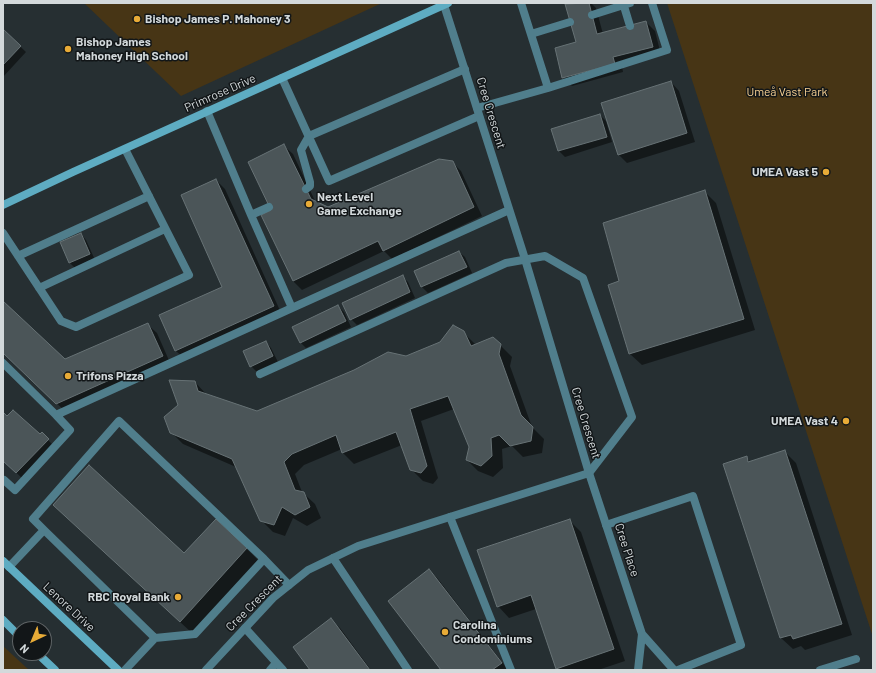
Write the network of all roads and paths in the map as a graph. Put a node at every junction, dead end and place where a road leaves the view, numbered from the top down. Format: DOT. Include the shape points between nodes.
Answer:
graph roads {
  1 [pos="521,3"];
  2 [pos="652,3"];
  3 [pos="446,4"];
  4 [pos="626,4"];
  5 [pos="592,15"];
  6 [pos="570,22"];
  7 [pos="630,26"];
  8 [pos="531,34"];
  9 [pos="465,69"];
  10 [pos="282,78"];
  11 [pos="548,88"];
  12 [pos="207,111"];
  13 [pos="478,112"];
  14 [pos="309,136"];
  15 [pos="125,149"];
  16 [pos="306,189"];
  17 [pos="149,196"];
  18 [pos="3,205"];
  19 [pos="269,206"];
  20 [pos="509,210"];
  21 [pos="251,215"];
  22 [pos="165,229"];
  23 [pos="3,233"];
  24 [pos="18,256"];
  25 [pos="525,258"];
  26 [pos="39,288"];
  27 [pos="292,308"];
  28 [pos="3,363"];
  29 [pos="260,374"];
  30 [pos="56,415"];
  31 [pos="588,473"];
  32 [pos="3,480"];
  33 [pos="450,517"];
  34 [pos="606,525"];
  35 [pos="44,530"];
  36 [pos="333,558"];
  37 [pos="264,559"];
  38 [pos="6,564"];
  39 [pos="289,585"];
  40 [pos="3,620"];
  41 [pos="12,628"];
  42 [pos="245,628"];
  43 [pos="642,634"];
  44 [pos="155,638"];
  45 [pos="856,659"];
  46 [pos="45,661"];
  47 [pos="276,663"];
  48 [pos="55,670"];
  49 [pos="118,670"];
  50 [pos="125,670"];
  51 [pos="206,670"];
  52 [pos="270,670"];
  53 [pos="283,670"];
  54 [pos="408,670"];
  55 [pos="510,670"];
  56 [pos="638,670"];
  57 [pos="674,670"];
  58 [pos="678,670"];
  59 [pos="820,670"];
  1 -- 8 [label="street"];
  2 -- 11 [label="street" via="667,50 639,54"];
  3 -- 9 [label="street, Cree Crescent"];
  3 -- 10 [label="street, Primrose Drive"];
  4 -- 5 [label="street"];
  4 -- 7 [label="street"];
  6 -- 8 [label="street"];
  8 -- 11 [label="street"];
  9 -- 13 [label="street, Cree Crescent"];
  9 -- 14 [label="street"];
  10 -- 12 [label="street, Primrose Drive"];
  10 -- 14 [label="street"];
  11 -- 13 [label="street"];
  12 -- 15 [label="street, Primrose Drive"];
  12 -- 21 [label="street"];
  13 -- 14 [label="street" via="329,181"];
  13 -- 20 [label="street, Cree Crescent"];
  14 -- 16 [label="street" via="301,150 310,182"];
  15 -- 17 [label="street"];
  15 -- 18 [label="street, Primrose Drive"];
  17 -- 22 [label="street"];
  17 -- 24 [label="street"];
  19 -- 21 [label="street"];
  20 -- 25 [label="street, Cree Crescent"];
  20 -- 27 [label="street"];
  21 -- 27 [label="street"];
  22 -- 26 [label="street"];
  22 -- 26 [label="street" via="189,276 76,327 61,321"];
  23 -- 24 [label="street"];
  24 -- 26 [label="street"];
  25 -- 29 [label="street" via="506,263"];
  25 -- 31 [label="street, Cree Crescent"];
  25 -- 31 [label="street" via="545,256 583,278 632,417"];
  27 -- 30 [label="street"];
  28 -- 30 [label="street"];
  30 -- 32 [label="street" via="70,430 15,490"];
  31 -- 33 [label="street, Cree Crescent"];
  31 -- 34 [label="street, Cree Place"];
  33 -- 36 [label="street, Cree Crescent" via="358,546"];
  33 -- 55 [label="street"];
  34 -- 43 [label="street, Cree Place"];
  34 -- 58 [label="street" via="693,496 741,645"];
  35 -- 37 [label="street" via="33,519 118,421"];
  35 -- 38 [label="street"];
  35 -- 44 [label="street"];
  36 -- 39 [label="street, Cree Crescent" via="308,570"];
  36 -- 54 [label="street"];
  37 -- 39 [label="street"];
  37 -- 44 [label="street" via="195,634"];
  38 -- 49 [label="street, Lenore Drive"];
  39 -- 42 [label="street, Cree Crescent"];
  40 -- 41 [label="street"];
  42 -- 47 [label="street"];
  42 -- 51 [label="street, Cree Crescent"];
  43 -- 56 [label="street, Cree Place"];
  43 -- 57 [label="street, Cree Place"];
  44 -- 50 [label="street"];
  45 -- 59 [label="street"];
  46 -- 48 [label="street"];
  47 -- 52 [label="street"];
  47 -- 53 [label="street"];
}
